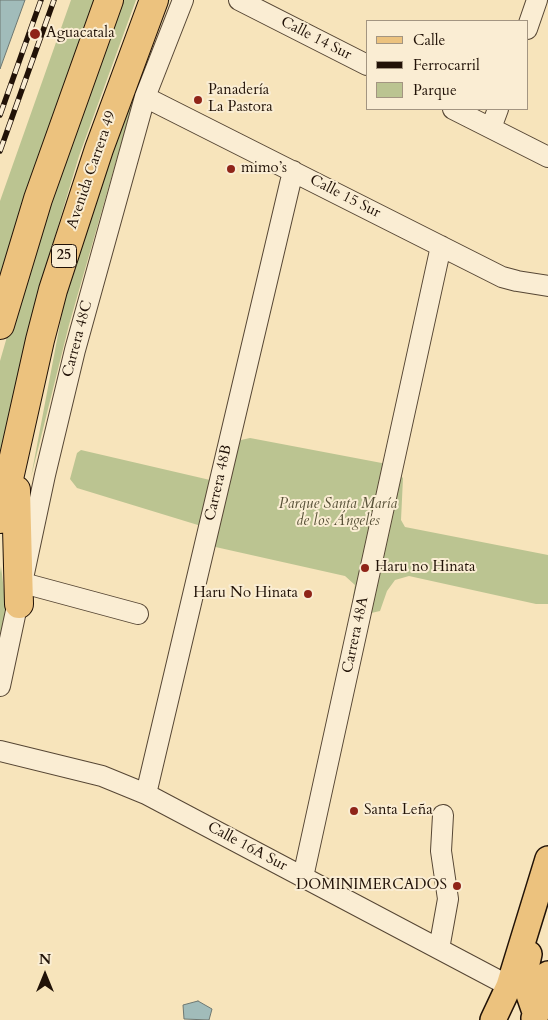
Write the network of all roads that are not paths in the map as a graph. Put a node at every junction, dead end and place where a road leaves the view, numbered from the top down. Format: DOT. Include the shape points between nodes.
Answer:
graph roads {
  1 [pos="108,0"];
  2 [pos="154,0"];
  3 [pos="183,0"];
  4 [pos="537,0"];
  5 [pos="242,1"];
  6 [pos="528,26"];
  7 [pos="366,64"];
  8 [pos="146,97"];
  9 [pos="455,110"];
  10 [pos="498,110"];
  11 [pos="491,128"];
  12 [pos="548,157"];
  13 [pos="293,171"];
  14 [pos="441,246"];
  15 [pos="548,286"];
  16 [pos="0,325"];
  17 [pos="15,450"];
  18 [pos="0,519"];
  19 [pos="21,593"];
  20 [pos="138,614"];
  21 [pos="0,686"];
  22 [pos="0,751"];
  23 [pos="146,794"];
  24 [pos="443,815"];
  25 [pos="548,859"];
  26 [pos="303,877"];
  27 [pos="548,896"];
  28 [pos="439,948"];
  29 [pos="508,986"];
  30 [pos="541,1003"];
  31 [pos="493,1020"];
  1 -- 16 [label="highway" via="38,199"];
  2 -- 17 [label="highway, Avenida Carrera 49 / 25" via="99,149 53,290"];
  3 -- 8 [label="street, Carrera 48C"];
  4 -- 6 [label="street"];
  5 -- 7 [label="street, Calle 14 Sur"];
  8 -- 13 [label="street, Calle 15 Sur"];
  8 -- 19 [label="street, Carrera 48C" via="73,359"];
  9 -- 11 [label="street"];
  10 -- 11 [label="street"];
  11 -- 12 [label="street"];
  13 -- 14 [label="street, Calle 15 Sur"];
  13 -- 23 [label="street, Carrera 48B"];
  14 -- 15 [label="street, Calle 15 Sur" via="502,277"];
  14 -- 26 [label="street, Carrera 48A"];
  17 -- 18 [label="highway, Avenida Carrera 49 / 25"];
  17 -- 19 [label="highway"];
  19 -- 20 [label="street"];
  19 -- 21 [label="street, Carrera 48C"];
  22 -- 23 [label="street, Calle 16A Sur" via="102,776"];
  23 -- 26 [label="street, Calle 16A Sur"];
  24 -- 28 [label="street" via="441,851 448,899"];
  25 -- 29 [label="main road"];
  26 -- 28 [label="street, Calle 16A Sur"];
  27 -- 30 [label="main road" via="527,958 526,972 530,1001"];
  28 -- 29 [label="street, Calle 16A Sur"];
  29 -- 31 [label="main road"];
}
